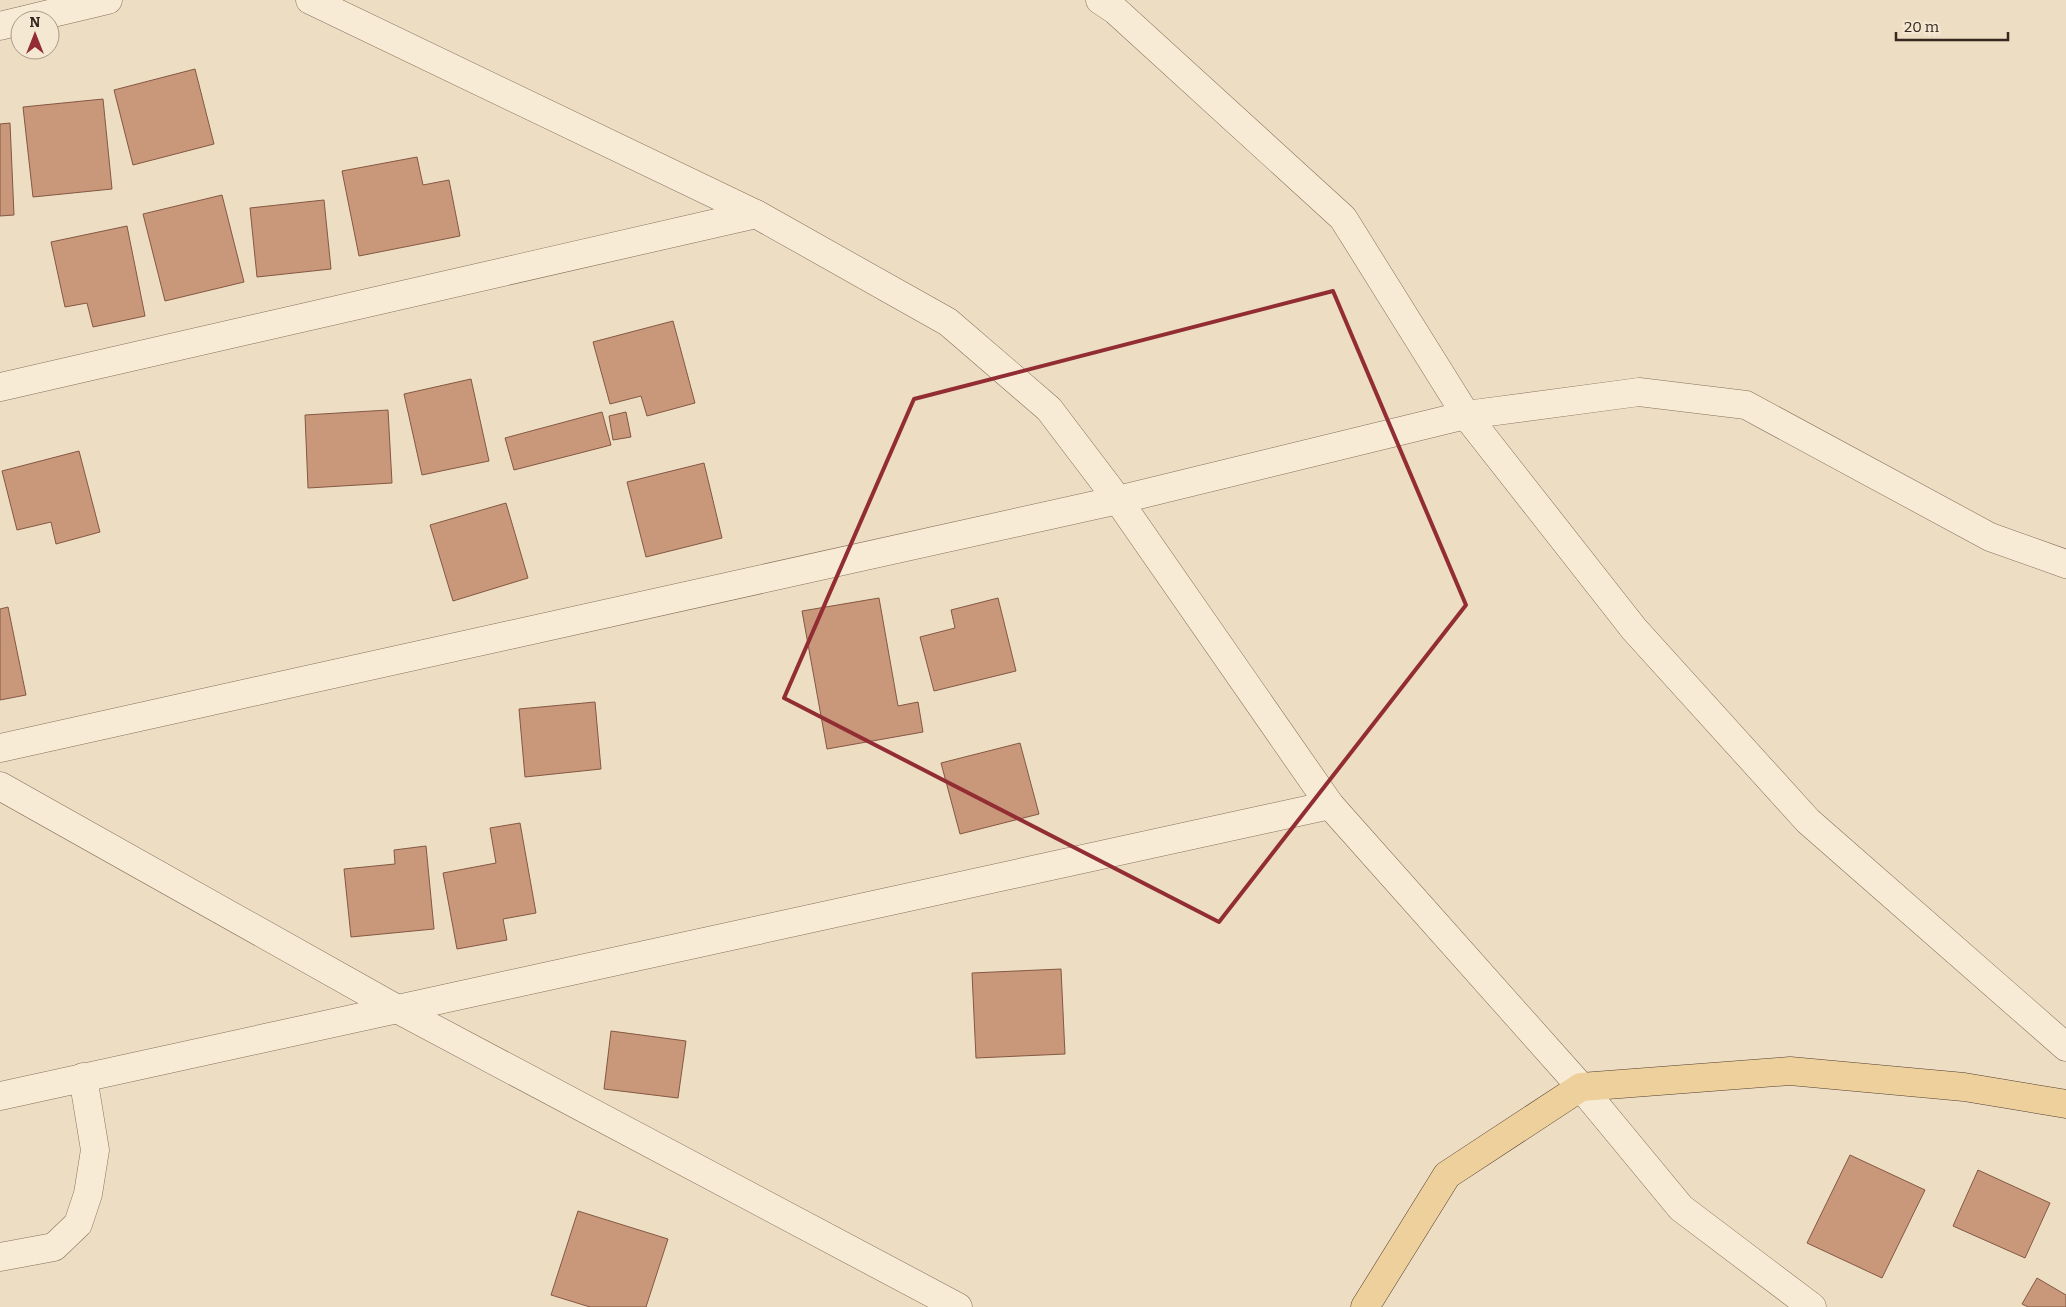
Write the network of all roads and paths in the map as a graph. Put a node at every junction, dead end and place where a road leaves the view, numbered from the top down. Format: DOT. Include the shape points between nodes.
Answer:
graph roads {
  1 [pos="108,0"];
  2 [pos="310,0"];
  3 [pos="1100,0"];
  4 [pos="60,11"];
  5 [pos="756,214"];
  6 [pos="0,387"];
  7 [pos="1466,415"];
  8 [pos="1118,500"];
  9 [pos="2066,564"];
  10 [pos="0,748"];
  11 [pos="0,786"];
  12 [pos="1330,805"];
  13 [pos="397,1009"];
  14 [pos="2066,1047"];
  15 [pos="83,1077"];
  16 [pos="1582,1087"];
  17 [pos="0,1096"];
  18 [pos="2066,1104"];
  19 [pos="0,1257"];
  20 [pos="958,1307"];
  21 [pos="1365,1307"];
  22 [pos="1812,1307"];
  1 -- 4 [label="street"];
  2 -- 5 [label="street"];
  3 -- 7 [label="street" via="1115,10 1343,218"];
  5 -- 6 [label="street"];
  5 -- 8 [label="street" via="948,322 1049,409"];
  7 -- 8 [label="street"];
  7 -- 9 [label="street" via="1638,392 1746,405 1990,537"];
  7 -- 14 [label="street" via="1634,629 1808,821"];
  8 -- 10 [label="street"];
  8 -- 12 [label="street"];
  11 -- 13 [label="street"];
  12 -- 13 [label="street"];
  12 -- 16 [label="street"];
  13 -- 15 [label="street"];
  13 -- 20 [label="street"];
  15 -- 17 [label="street"];
  15 -- 19 [label="street" via="95,1150 88,1194 78,1224 54,1247"];
  16 -- 18 [label="main road" via="1790,1071 1964,1087"];
  16 -- 21 [label="main road" via="1447,1174"];
  16 -- 22 [label="street" via="1680,1208"];
}
